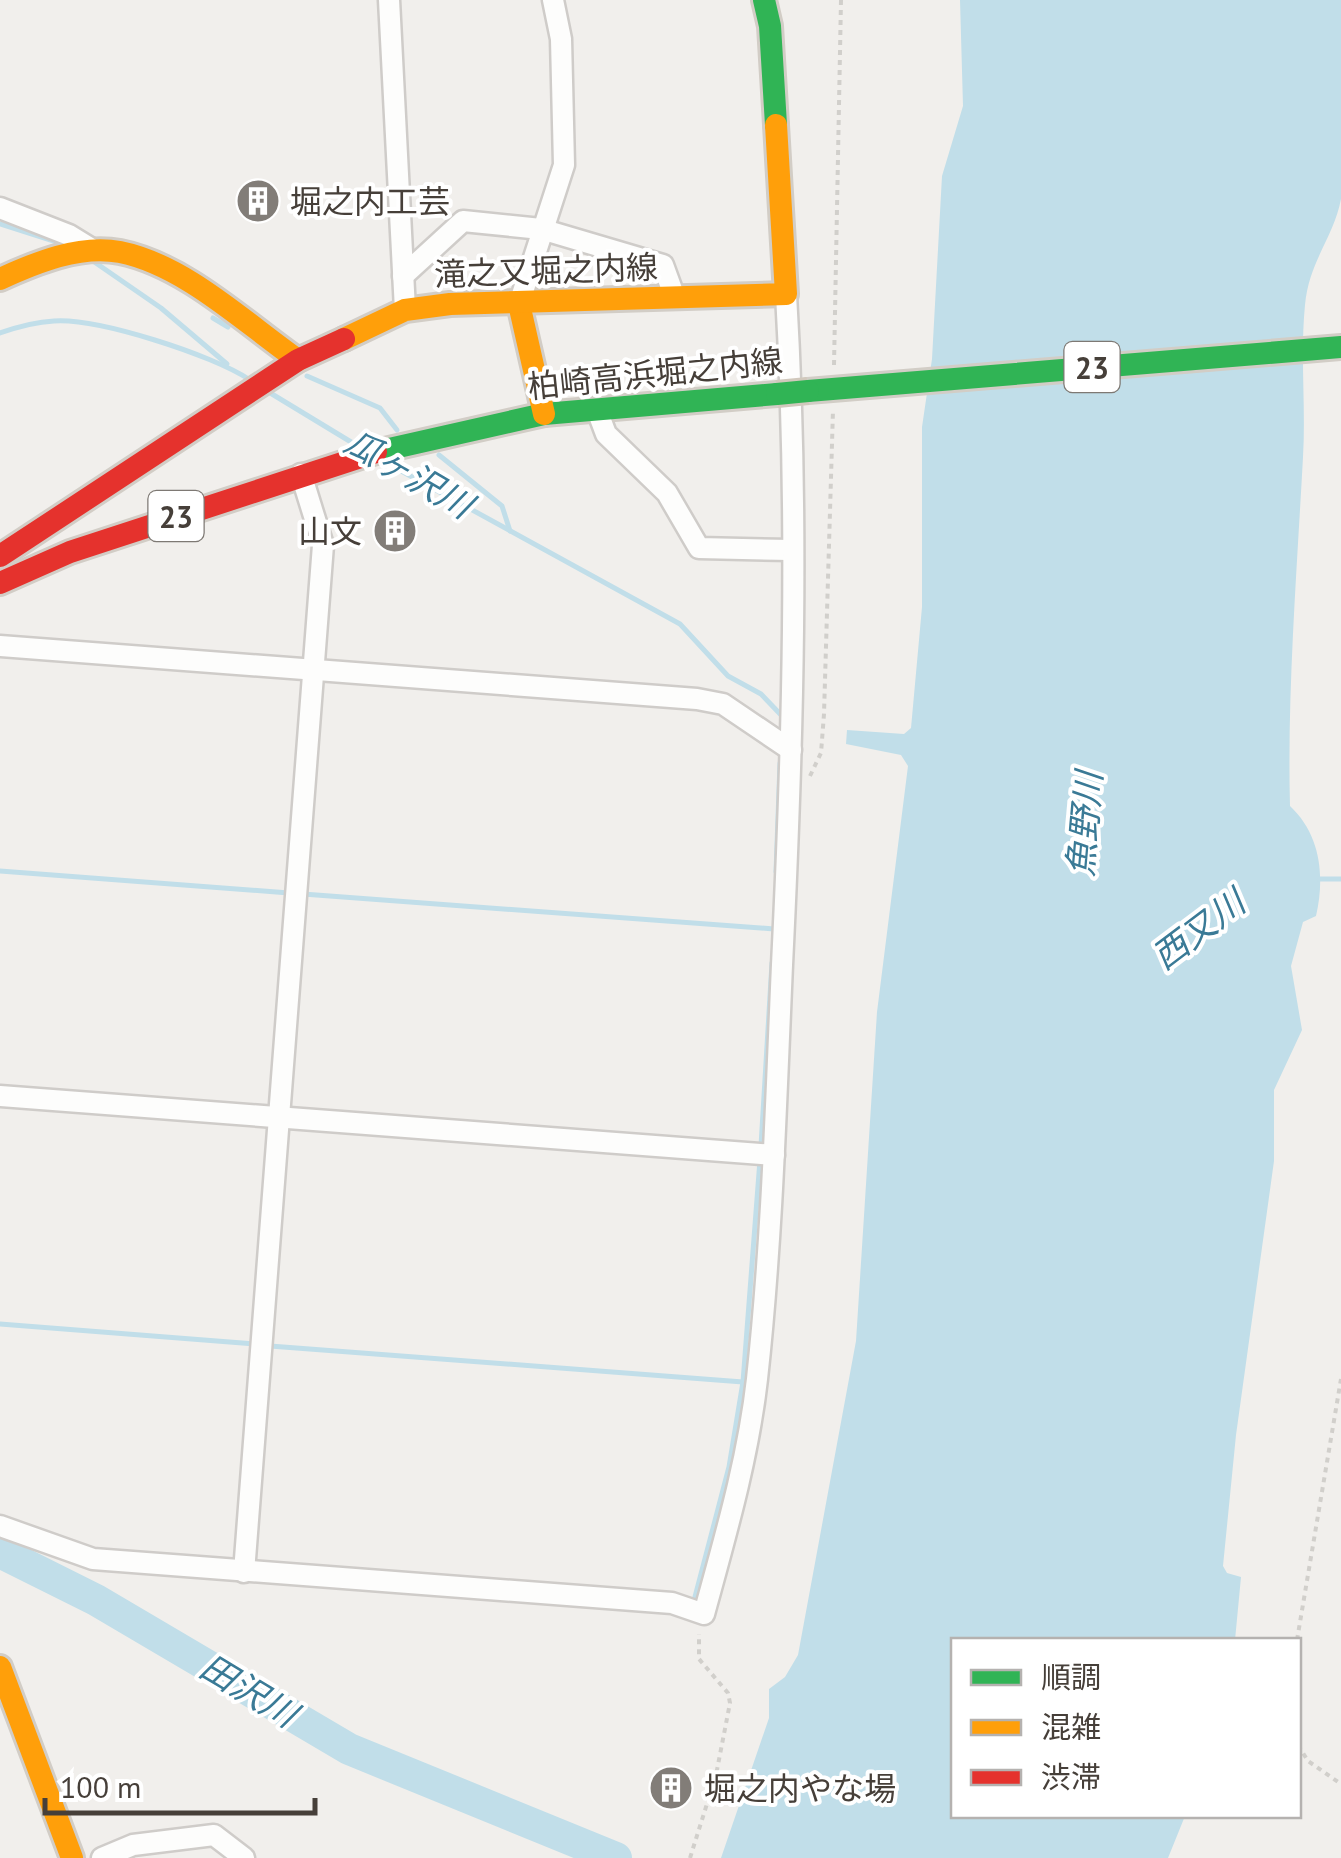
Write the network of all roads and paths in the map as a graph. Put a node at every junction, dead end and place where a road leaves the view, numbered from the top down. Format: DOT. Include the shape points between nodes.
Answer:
graph roads {
  1 [pos="389,0"];
  2 [pos="764,0"];
  3 [pos="841,0"];
  4 [pos="559,3"];
  5 [pos="0,208"];
  6 [pos="541,229"];
  7 [pos="95,251"];
  8 [pos="403,276"];
  9 [pos="0,279"];
  10 [pos="786,294"];
  11 [pos="675,298"];
  12 [pos="518,304"];
  13 [pos="405,310"];
  14 [pos="1341,347"];
  15 [pos="298,360"];
  16 [pos="839,387"];
  17 [pos="597,410"];
  18 [pos="544,414"];
  19 [pos="301,474"];
  20 [pos="790,550"];
  21 [pos="0,556"];
  22 [pos="0,583"];
  23 [pos="0,646"];
  24 [pos="313,671"];
  25 [pos="791,750"];
  26 [pos="804,780"];
  27 [pos="0,1096"];
  28 [pos="277,1118"];
  29 [pos="774,1155"];
  30 [pos="1341,1379"];
  31 [pos="0,1526"];
  32 [pos="244,1572"];
  33 [pos="704,1614"];
  34 [pos="1297,1638"];
  35 [pos="0,1667"];
  36 [pos="1301,1750"];
  37 [pos="1341,1784"];
  38 [pos="72,1858"];
  39 [pos="102,1858"];
  40 [pos="244,1858"];
  41 [pos="690,1858"];
  1 -- 8 [label="street"];
  2 -- 10 [label="main road"];
  3 -- 16 [label="path"];
  4 -- 6 [label="street" via="564,165"];
  5 -- 7 [label="street"];
  6 -- 8 [label="street" via="463,221"];
  6 -- 11 [label="street" via="663,265"];
  6 -- 12 [label="street"];
  7 -- 9 [label="main road"];
  7 -- 15 [label="main road" via="122,252 167,274"];
  8 -- 13 [label="street"];
  10 -- 11 [label="main road, 滝之又堀之内線"];
  10 -- 20 [label="street" via="794,436"];
  11 -- 12 [label="main road, 滝之又堀之内線"];
  12 -- 13 [label="main road, 滝之又堀之内線"];
  12 -- 18 [label="main road"];
  13 -- 15 [label="main road, 滝之又堀之内線"];
  14 -- 16 [label="main road, 柏崎高浜堀之内線 / 23"];
  15 -- 21 [label="main road, 滝之又堀之内線"];
  16 -- 17 [label="main road, 柏崎高浜堀之内線 / 23, bridge"];
  16 -- 26 [label="path" via="821,753"];
  17 -- 18 [label="main road, 柏崎高浜堀之内線 / 23"];
  17 -- 20 [label="street" via="606,434 667,494 700,548"];
  18 -- 19 [label="main road, 柏崎高浜堀之内線 / 23" via="385,448"];
  19 -- 22 [label="main road, 柏崎高浜堀之内線 / 23" via="70,552"];
  19 -- 24 [label="street" via="323,545"];
  20 -- 25 [label="street"];
  23 -- 24 [label="street"];
  24 -- 25 [label="street" via="697,699 723,704"];
  24 -- 28 [label="street"];
  25 -- 29 [label="street"];
  27 -- 28 [label="street"];
  28 -- 29 [label="street"];
  28 -- 32 [label="street"];
  29 -- 33 [label="street" via="756,1381 735,1500"];
  30 -- 34 [label="path"];
  31 -- 32 [label="street" via="93,1559"];
  32 -- 33 [label="street" via="672,1603"];
  33 -- 41 [label="path" via="698,1659 730,1703"];
  35 -- 38 [label="main road"];
  36 -- 37 [label="path"];
  39 -- 40 [label="street" via="133,1845 214,1836"];
}
